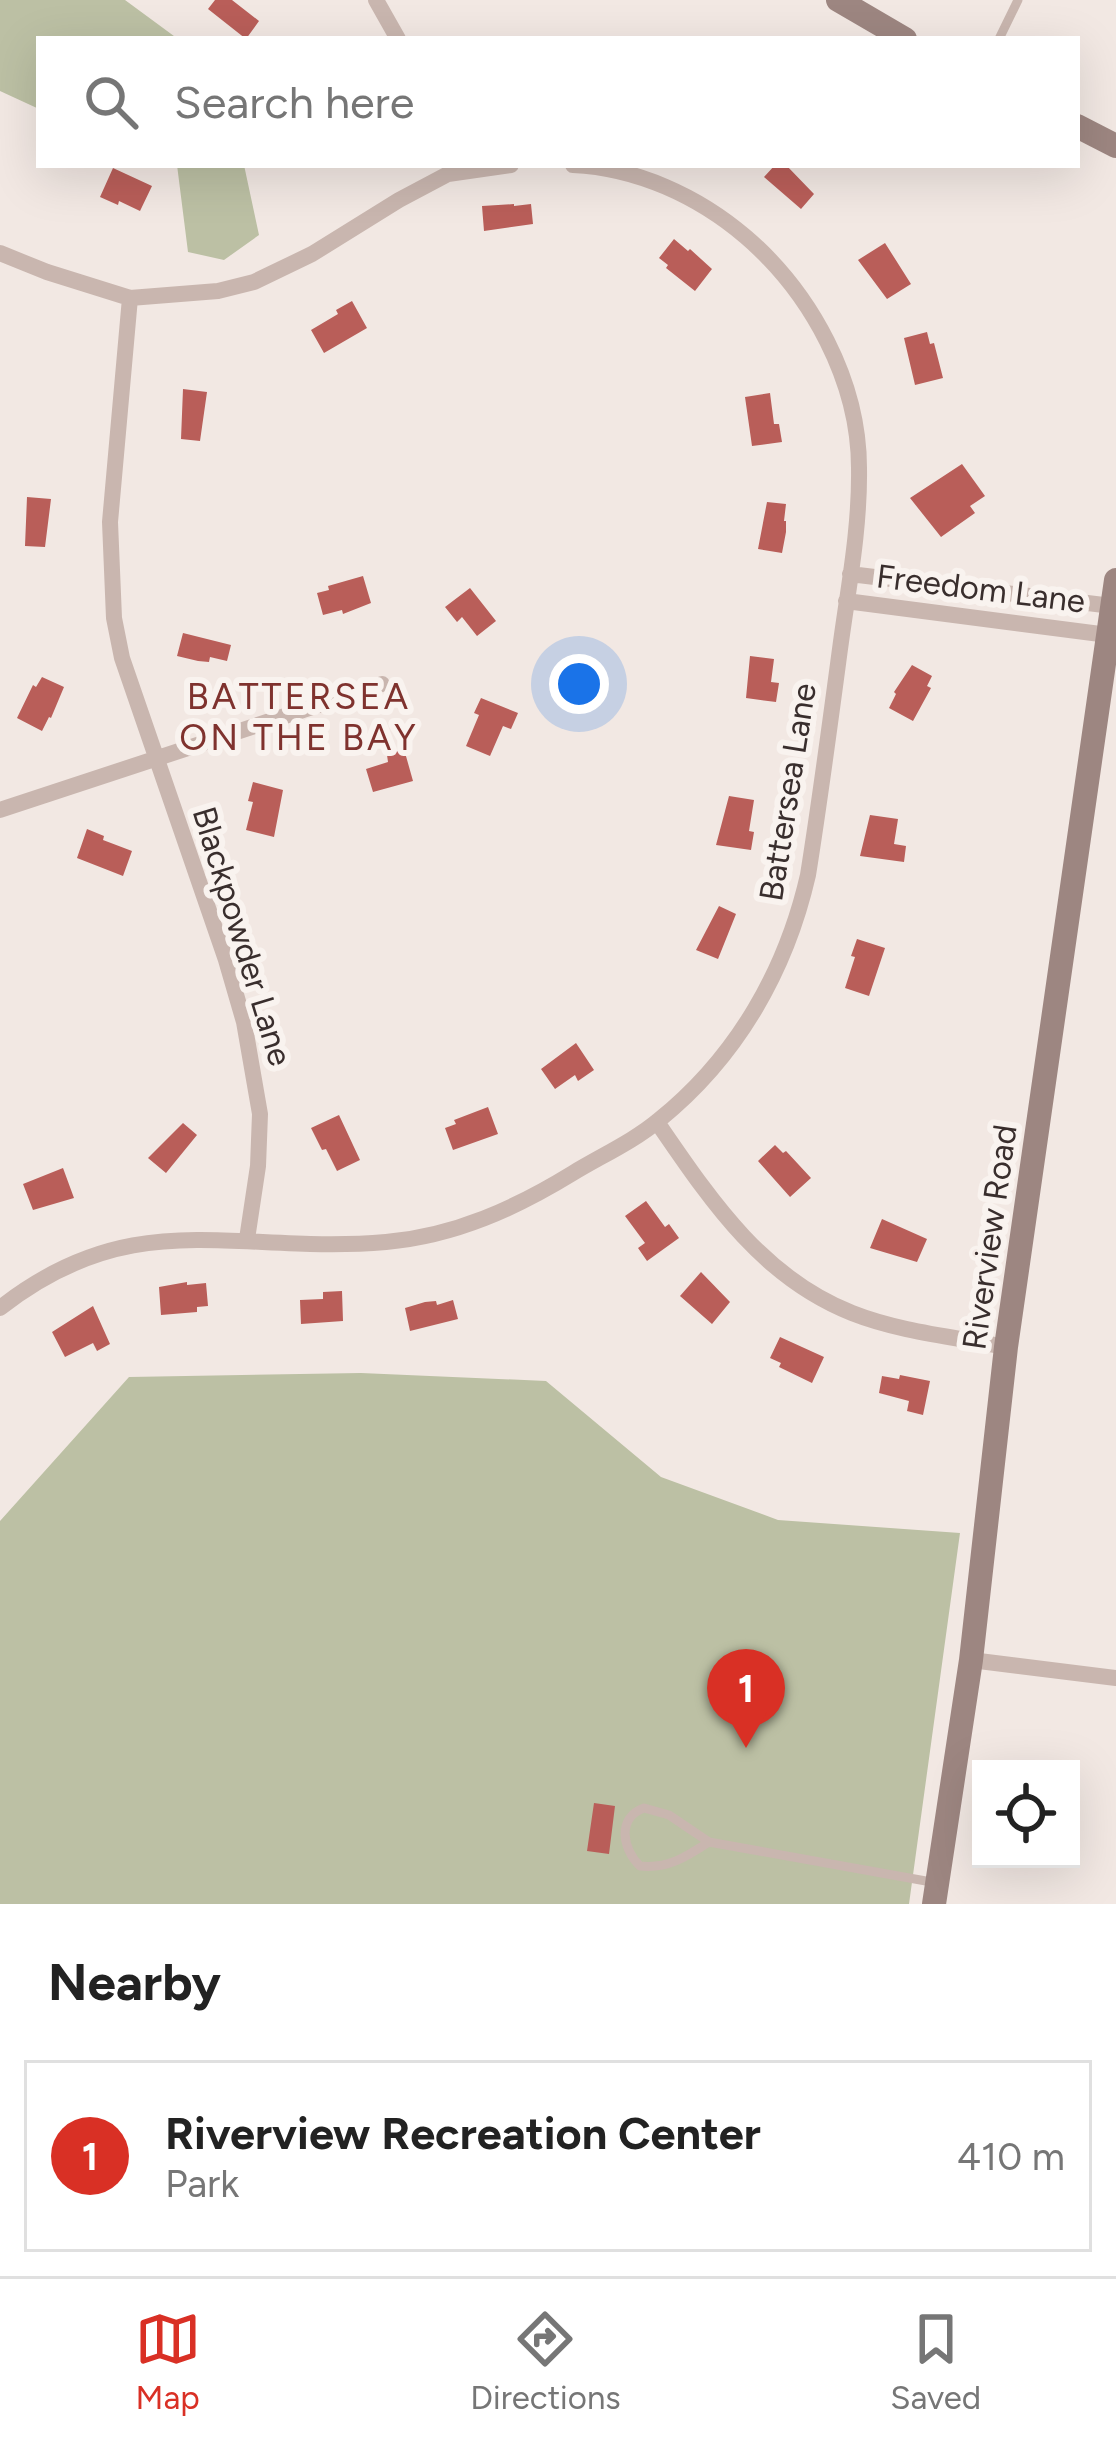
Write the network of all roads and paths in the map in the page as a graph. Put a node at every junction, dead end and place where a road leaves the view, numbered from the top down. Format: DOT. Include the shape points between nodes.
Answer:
graph roads {
  1 [pos="376,0"];
  2 [pos="838,0"];
  3 [pos="1018,0"];
  4 [pos="396,36"];
  5 [pos="900,36"];
  6 [pos="1000,36"];
  7 [pos="1080,128"];
  8 [pos="1116,146"];
  9 [pos="613,168"];
  10 [pos="446,170"];
  11 [pos="0,253"];
  12 [pos="130,298"];
  13 [pos="850,574"];
  14 [pos="1116,580"];
  15 [pos="846,601"];
  16 [pos="1112,606"];
  17 [pos="1108,635"];
  18 [pos="382,685"];
  19 [pos="157,758"];
  20 [pos="0,810"];
  21 [pos="657,1122"];
  22 [pos="247,1240"];
  23 [pos="0,1308"];
  24 [pos="1006,1347"];
  25 [pos="971,1660"];
  26 [pos="1116,1678"];
  27 [pos="709,1842"];
  28 [pos="935,1893"];
  1 -- 4 [label="street"];
  2 -- 5 [label="street"];
  3 -- 6 [label="lane"];
  7 -- 8 [label="street"];
  9 -- 13 [label="street, Battersea Lane" via="701,205 756,246 822,333 854,422 860,466"];
  10 -- 12 [label="street" via="254,282"];
  11 -- 12 [label="street"];
  12 -- 19 [label="street, Blackpowder Lane" via="110,522 113,618"];
  13 -- 15 [label="street, Battersea Lane"];
  13 -- 16 [label="street, Freedom Lane"];
  14 -- 16 [label="street, Riverview Road"];
  15 -- 17 [label="street, Freedom Lane"];
  15 -- 21 [label="street, Battersea Lane" via="794,928 745,1027"];
  16 -- 17 [label="street, Riverview Road"];
  17 -- 24 [label="street, Riverview Road"];
  18 -- 19 [label="street"];
  19 -- 20 [label="street"];
  19 -- 22 [label="street, Blackpowder Lane" via="226,960 256,1077 260,1141"];
  21 -- 22 [label="street, Battersea Lane" via="515,1206 447,1231 390,1242"];
  21 -- 24 [label="street" via="719,1210 792,1282 853,1314"];
  22 -- 23 [label="street, Battersea Lane" via="124,1246 34,1283"];
  24 -- 25 [label="street, Riverview Road"];
  25 -- 26 [label="street"];
  25 -- 28 [label="street, Riverview Road"];
  27 -- 27 [label="lane" via="657,1810 634,1811 626,1823 626,1847 640,1866 680,1861"];
  27 -- 28 [label="lane"];
}
